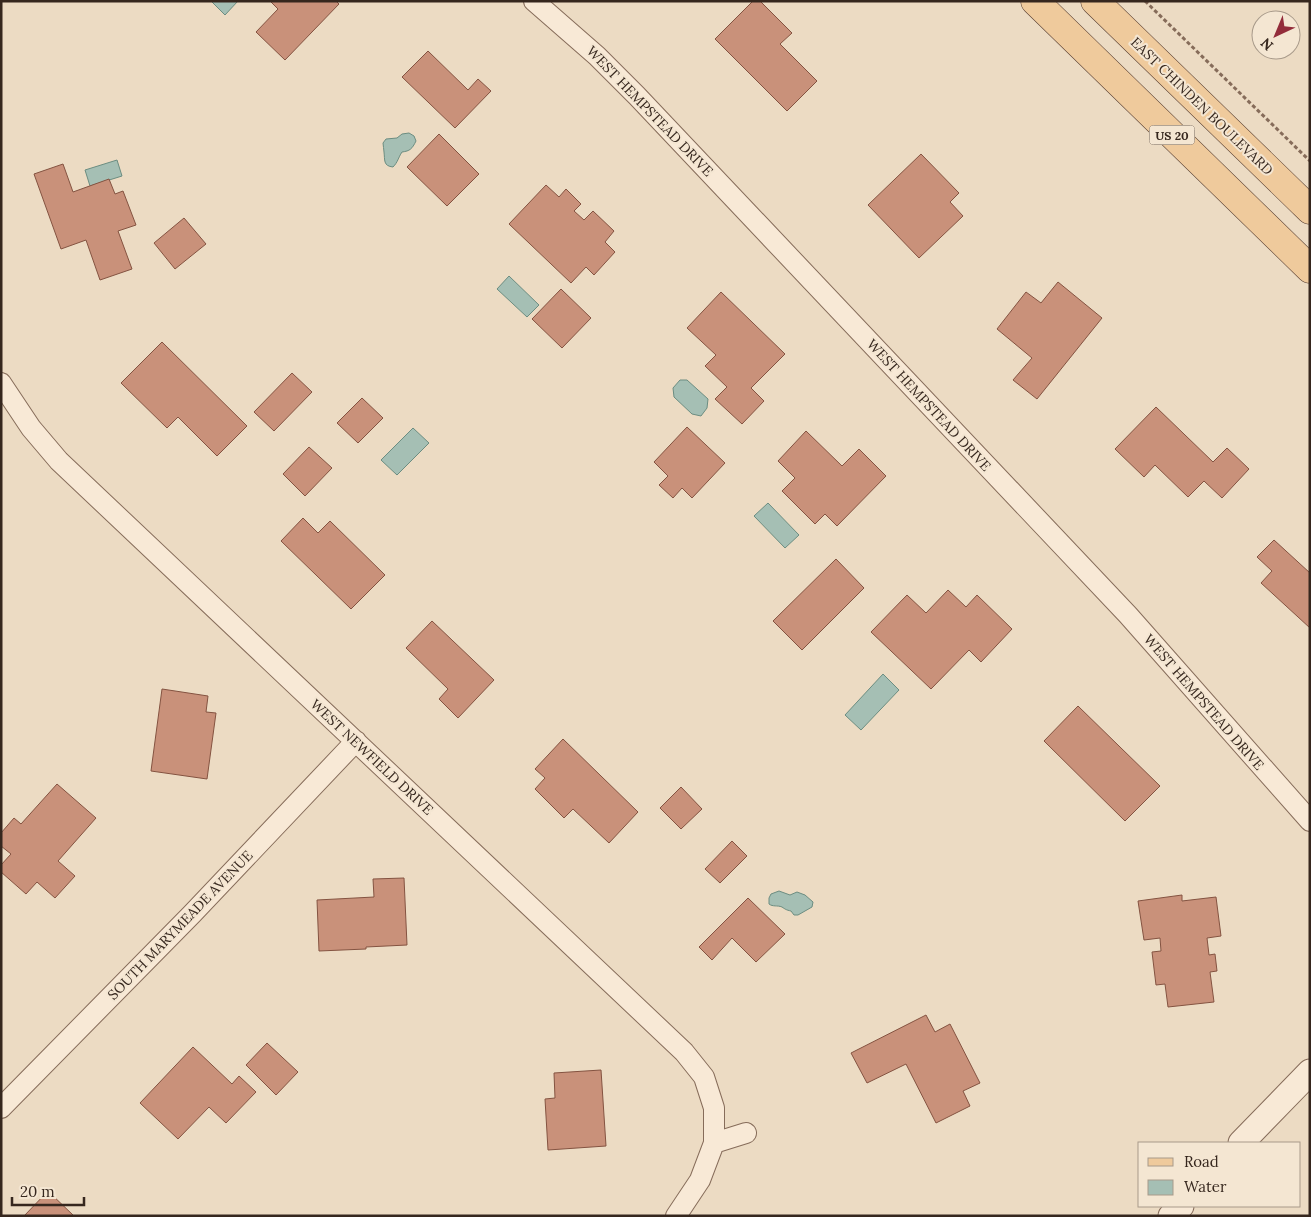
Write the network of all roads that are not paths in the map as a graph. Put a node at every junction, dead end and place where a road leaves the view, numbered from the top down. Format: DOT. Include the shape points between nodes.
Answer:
graph roads {
  1 [pos="534,1"];
  2 [pos="1034,1"];
  3 [pos="1095,1"];
  4 [pos="1310,210"];
  5 [pos="1310,269"];
  6 [pos="1,383"];
  7 [pos="356,742"];
  8 [pos="1310,821"];
  9 [pos="1310,1072"];
  10 [pos="1,1108"];
  11 [pos="746,1134"];
  12 [pos="1242,1142"];
  13 [pos="714,1143"];
  14 [pos="676,1216"];
  1 -- 8 [label="street, WEST HEMPSTEAD DRIVE" via="637,96 1128,615"];
  2 -- 5 [label="main road, US 20"];
  3 -- 4 [label="main road, EAST CHINDEN BOULEVARD / US 20"];
  6 -- 7 [label="street, WEST NEWFIELD DRIVE" via="31,428 59,461"];
  7 -- 10 [label="street, SOUTH MARYMEADE AVENUE"];
  7 -- 13 [label="street, WEST NEWFIELD DRIVE" via="684,1052 704,1077 714,1108"];
  9 -- 12 [label="street"];
  11 -- 13 [label="street"];
  13 -- 14 [label="street" via="700,1180"];
}
